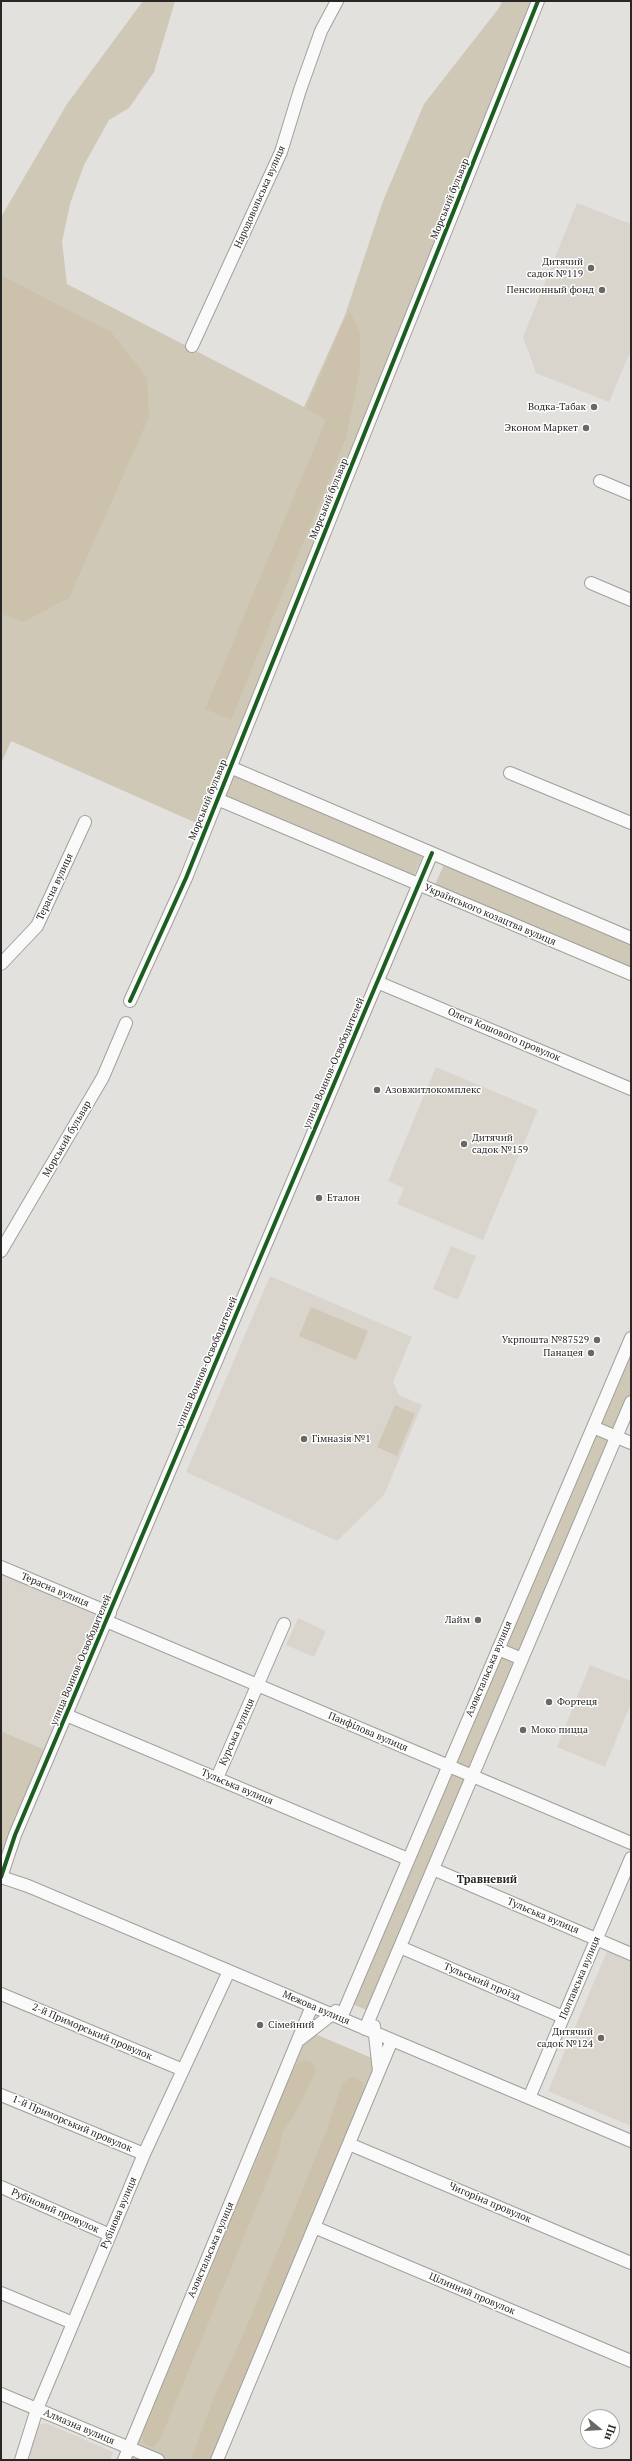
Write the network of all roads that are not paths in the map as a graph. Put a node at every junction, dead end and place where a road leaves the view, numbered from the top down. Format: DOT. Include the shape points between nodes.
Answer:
graph roads {
  1 [pos="337,1"];
  2 [pos="538,1"];
  3 [pos="192,346"];
  4 [pos="600,481"];
  5 [pos="631,494"];
  6 [pos="590,583"];
  7 [pos="631,600"];
  8 [pos="230,767"];
  9 [pos="510,773"];
  10 [pos="217,799"];
  11 [pos="85,822"];
  12 [pos="631,823"];
  13 [pos="432,854"];
  14 [pos="419,884"];
  15 [pos="631,938"];
  16 [pos="1,964"];
  17 [pos="631,974"];
  18 [pos="377,982"];
  19 [pos="130,1002"];
  20 [pos="126,1023"];
  21 [pos="631,1089"];
  22 [pos="1,1251"];
  23 [pos="631,1338"];
  24 [pos="631,1402"];
  25 [pos="593,1427"];
  26 [pos="616,1437"];
  27 [pos="631,1443"];
  28 [pos="1,1567"];
  29 [pos="108,1617"];
  30 [pos="284,1624"];
  31 [pos="498,1649"];
  32 [pos="522,1659"];
  33 [pos="257,1686"];
  34 [pos="66,1715"];
  35 [pos="448,1766"];
  36 [pos="472,1776"];
  37 [pos="217,1778"];
  38 [pos="631,1843"];
  39 [pos="631,1858"];
  40 [pos="408,1859"];
  41 [pos="433,1869"];
  42 [pos="1,1877"];
  43 [pos="596,1939"];
  44 [pos="400,1947"];
  45 [pos="631,1954"];
  46 [pos="229,1971"];
  47 [pos="1,1994"];
  48 [pos="312,2006"];
  49 [pos="336,2016"];
  50 [pos="563,2017"];
  51 [pos="370,2030"];
  52 [pos="298,2040"];
  53 [pos="392,2040"];
  54 [pos="183,2070"];
  55 [pos="379,2072"];
  56 [pos="1,2094"];
  57 [pos="529,2098"];
  58 [pos="631,2141"];
  59 [pos="349,2144"];
  60 [pos="144,2154"];
  61 [pos="1,2187"];
  62 [pos="314,2227"];
  63 [pos="110,2235"];
  64 [pos="631,2263"];
  65 [pos="1,2293"];
  66 [pos="73,2323"];
  67 [pos="631,2361"];
  68 [pos="1,2394"];
  69 [pos="37,2409"];
  70 [pos="129,2448"];
  71 [pos="21,2460"];
  72 [pos="124,2460"];
  73 [pos="158,2460"];
  74 [pos="217,2460"];
  1 -- 3 [label="street, Народовольська вулиця" via="322,27 282,152"];
  2 -- 8 [label="street, Морський бульвар"];
  4 -- 5 [label="street"];
  6 -- 7 [label="street"];
  8 -- 10 [label="street, Морський бульвар"];
  8 -- 13 [label="street"];
  9 -- 12 [label="street"];
  10 -- 14 [label="street, Українського козацтва вулиця"];
  10 -- 19 [label="street, Морський бульвар" via="186,878"];
  11 -- 16 [label="street, Терасна вулиця" via="37,926"];
  13 -- 14 [label="street, улица Воинов-Освободителей"];
  13 -- 15 [label="street"];
  14 -- 17 [label="street, Українського козацтва вулиця"];
  14 -- 18 [label="street, улица Воинов-Освободителей"];
  18 -- 21 [label="street, Олега Кошового провулок"];
  18 -- 29 [label="street, улица Воинов-Освободителей"];
  20 -- 22 [label="street, Морський бульвар" via="103,1077"];
  23 -- 25 [label="street, Азовстальська вулиця"];
  24 -- 26 [label="street"];
  25 -- 26 [label="street"];
  25 -- 31 [label="street, Азовстальська вулиця"];
  26 -- 27 [label="street"];
  26 -- 32 [label="street"];
  28 -- 29 [label="street, Терасна вулиця"];
  29 -- 33 [label="street, Панфілова вулиця"];
  29 -- 34 [label="street, улица Воинов-Освободителей"];
  30 -- 33 [label="street, Курська вулиця"];
  31 -- 32 [label="street"];
  31 -- 35 [label="street, Азовстальська вулиця"];
  32 -- 36 [label="street"];
  33 -- 35 [label="street, Панфілова вулиця"];
  33 -- 37 [label="street, Курська вулиця"];
  34 -- 37 [label="street, Тульська вулиця"];
  34 -- 42 [label="street, улица Воинов-Освободителей" via="15,1835"];
  35 -- 36 [label="street, Панфілова вулиця"];
  35 -- 40 [label="street, Азовстальська вулиця"];
  36 -- 38 [label="street, Панфілова вулиця"];
  36 -- 41 [label="street"];
  37 -- 40 [label="street, Тульська вулиця"];
  39 -- 43 [label="street, Полтавська вулиця"];
  40 -- 49 [label="street, Азовстальська вулиця" via="348,2001"];
  41 -- 43 [label="street, Тульська вулиця"];
  41 -- 44 [label="street"];
  42 -- 46 [label="street, Межова вулиця"];
  43 -- 45 [label="street, Тульська вулиця"];
  43 -- 50 [label="street, Полтавська вулиця"];
  44 -- 50 [label="street, Тульський проїзд"];
  44 -- 51 [label="street" via="372,2012"];
  46 -- 48 [label="street, Межова вулиця"];
  46 -- 54 [label="street, Рубінова вулиця"];
  47 -- 54 [label="street, 2-й Приморський провулок"];
  48 -- 49 [label="street, Межова вулиця"];
  48 -- 52 [label="street, Азовстальська вулиця"];
  49 -- 51 [label="street, Межова вулиця"];
  49 -- 52 [label="street"];
  50 -- 57 [label="street, Полтавська вулиця"];
  51 -- 53 [label="street, Межова вулиця"];
  51 -- 55 [label="street"];
  52 -- 70 [label="street, Азовстальська вулиця"];
  53 -- 55 [label="street"];
  53 -- 57 [label="street, Межова вулиця"];
  54 -- 60 [label="street, Рубінова вулиця"];
  55 -- 59 [label="street"];
  56 -- 60 [label="street, 1-й Приморський провулок"];
  57 -- 58 [label="street, Межова вулиця"];
  59 -- 62 [label="street"];
  59 -- 64 [label="street, Чигоріна провулок"];
  60 -- 63 [label="street, Рубінова вулиця"];
  61 -- 63 [label="street, Рубіновий провулок"];
  62 -- 67 [label="street, Цілинний провулок"];
  62 -- 74 [label="street"];
  63 -- 66 [label="street, Рубінова вулиця"];
  65 -- 66 [label="street"];
  66 -- 69 [label="street, Рубінова вулиця"];
  68 -- 69 [label="street, Алмазна вулиця"];
  69 -- 70 [label="street, Алмазна вулиця"];
  69 -- 71 [label="street, Рубінова вулиця"];
  70 -- 72 [label="street, Азовстальська вулиця"];
  70 -- 73 [label="street, Алмазна вулиця"];
}
